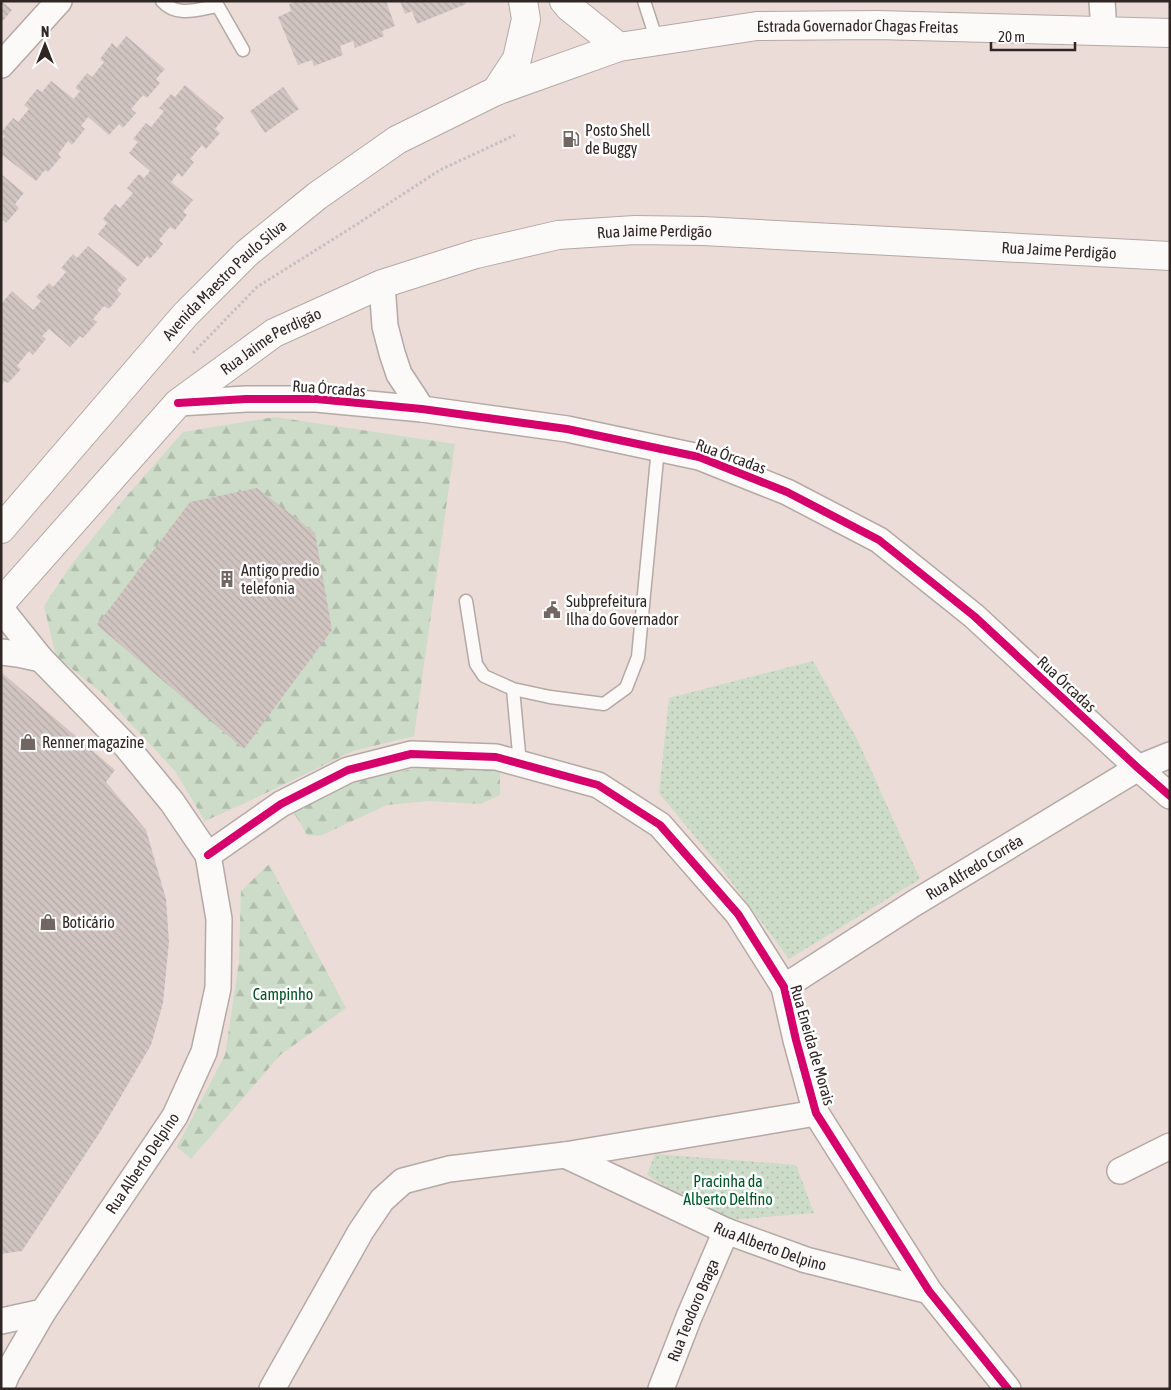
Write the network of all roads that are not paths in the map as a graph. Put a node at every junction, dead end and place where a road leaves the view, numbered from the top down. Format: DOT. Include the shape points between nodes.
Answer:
graph roads {
  1 [pos="59,1"];
  2 [pos="162,1"];
  3 [pos="523,1"];
  4 [pos="564,1"];
  5 [pos="644,1"];
  6 [pos="1102,1"];
  7 [pos="216,4"];
  8 [pos="1104,32"];
  9 [pos="1170,33"];
  10 [pos="657,42"];
  11 [pos="619,48"];
  12 [pos="243,50"];
  13 [pos="1,65"];
  14 [pos="496,91"];
  15 [pos="1170,256"];
  16 [pos="382,284"];
  17 [pos="178,403"];
  18 [pos="422,409"];
  19 [pos="658,448"];
  20 [pos="1,529"];
  21 [pos="466,601"];
  22 [pos="1,603"];
  23 [pos="1,609"];
  24 [pos="1,652"];
  25 [pos="41,659"];
  26 [pos="513,689"];
  27 [pos="1170,755"];
  28 [pos="520,764"];
  29 [pos="1138,768"];
  30 [pos="1170,796"];
  31 [pos="208,855"];
  32 [pos="784,987"];
  33 [pos="816,1113"];
  34 [pos="1170,1146"];
  35 [pos="565,1155"];
  36 [pos="1120,1171"];
  37 [pos="726,1231"];
  38 [pos="929,1291"];
  39 [pos="43,1312"];
  40 [pos="1,1321"];
  41 [pos="3,1372"];
  42 [pos="272,1389"];
  43 [pos="661,1389"];
  44 [pos="1008,1389"];
  1 -- 13 [label="street"];
  2 -- 7 [label="lane" via="182,12"];
  3 -- 14 [label="main road" via="526,19 517,59"];
  4 -- 11 [label="main road"];
  5 -- 10 [label="lane"];
  6 -- 8 [label="street"];
  7 -- 12 [label="lane"];
  8 -- 9 [label="main road, Estrada Governador Chagas Freitas"];
  8 -- 10 [label="main road, Estrada Governador Chagas Freitas" via="877,25 757,26"];
  10 -- 11 [label="main road, Estrada Governador Chagas Freitas"];
  11 -- 14 [label="main road, Avenida Maestro Paulo Silva"];
  14 -- 20 [label="main road, Avenida Maestro Paulo Silva" via="397,140 317,196 247,253 185,315"];
  15 -- 16 [label="main road, Rua Jaime Perdigão" via="636,230 558,235 476,254"];
  16 -- 17 [label="main road, Rua Jaime Perdigão" via="274,333"];
  16 -- 18 [label="street" via="385,326 392,353 399,374"];
  17 -- 18 [label="street, Rua Órcadas" via="246,398 316,398"];
  17 -- 22 [label="main road"];
  18 -- 19 [label="street, Rua Órcadas" via="567,429"];
  19 -- 26 [label="lane" via="638,658 626,688 604,704"];
  19 -- 29 [label="street, Rua Órcadas" via="699,457 787,492 879,540 974,616"];
  21 -- 26 [label="lane" via="476,664 484,676"];
  23 -- 25 [label="street"];
  24 -- 25 [label="street"];
  25 -- 31 [label="street" via="126,746 172,802"];
  26 -- 28 [label="lane"];
  27 -- 29 [label="street, Rua Alfredo Corrêa"];
  28 -- 31 [label="street, Rua Eneida de Morais" via="496,757 411,754 348,770 281,804"];
  28 -- 32 [label="street, Rua Eneida de Morais" via="598,785 660,825 738,914"];
  29 -- 30 [label="street, Rua Órcadas"];
  29 -- 32 [label="street, Rua Alfredo Corrêa" via="913,904"];
  31 -- 39 [label="street, Rua Alberto Delpino" via="219,919 218,988 204,1052 175,1116"];
  32 -- 33 [label="street, Rua Eneida de Morais"];
  33 -- 35 [label="street"];
  33 -- 38 [label="street, Rua Eneida de Morais"];
  34 -- 36 [label="street"];
  35 -- 37 [label="street, Rua Alberto Delpino"];
  35 -- 42 [label="street" via="449,1168 403,1181 382,1200 361,1231"];
  37 -- 38 [label="street, Rua Alberto Delpino" via="806,1260"];
  37 -- 43 [label="street, Rua Teodoro Braga"];
  38 -- 44 [label="street, Rua Eneida de Morais"];
  39 -- 40 [label="street"];
  39 -- 41 [label="street, Rua Alberto Delpino"];
}
